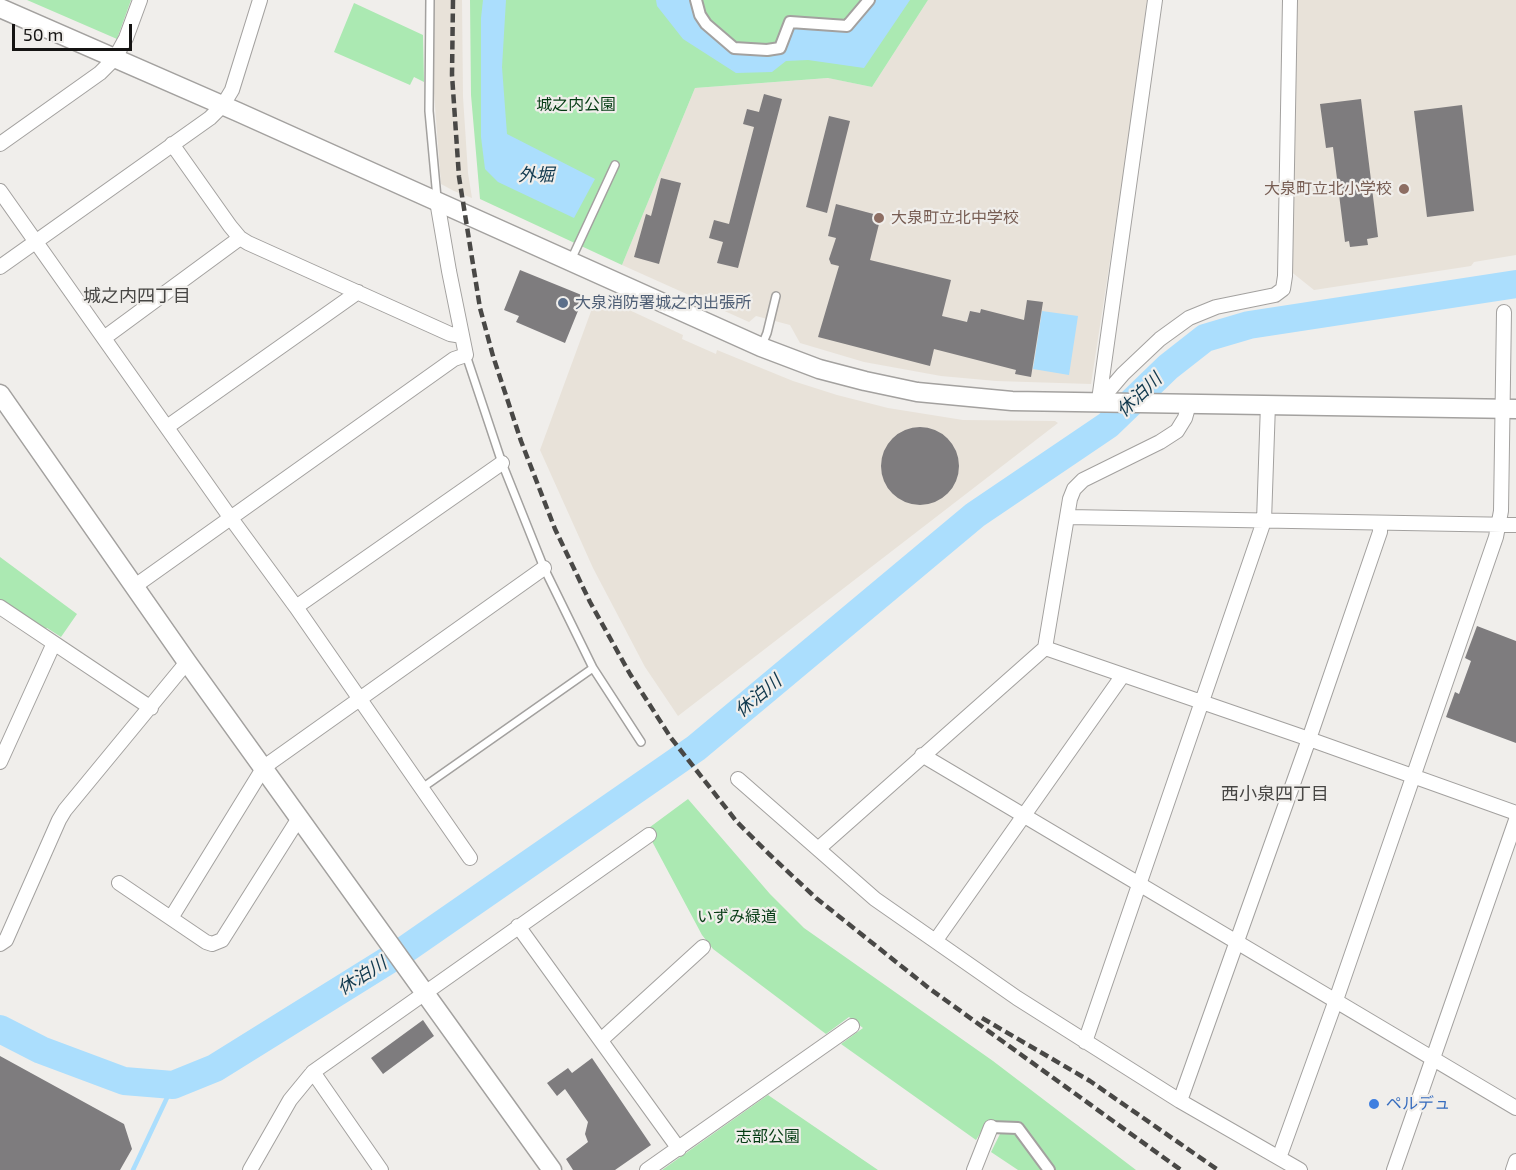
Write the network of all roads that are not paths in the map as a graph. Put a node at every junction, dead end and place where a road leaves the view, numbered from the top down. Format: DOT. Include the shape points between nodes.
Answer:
graph roads {
  1 [pos="140,0"];
  2 [pos="260,0"];
  3 [pos="429,0"];
  4 [pos="696,0"];
  5 [pos="869,0"];
  6 [pos="1155,0"];
  7 [pos="1290,0"];
  8 [pos="0,8"];
  9 [pos="115,58"];
  10 [pos="224,105"];
  11 [pos="0,144"];
  12 [pos="172,144"];
  13 [pos="615,165"];
  14 [pos="0,191"];
  15 [pos="437,201"];
  16 [pos="240,238"];
  17 [pos="36,241"];
  18 [pos="571,260"];
  19 [pos="0,267"];
  20 [pos="358,292"];
  21 [pos="776,296"];
  22 [pos="1504,312"];
  23 [pos="462,336"];
  24 [pos="104,338"];
  25 [pos="761,347"];
  26 [pos="466,355"];
  27 [pos="0,394"];
  28 [pos="1107,402"];
  29 [pos="1189,404"];
  30 [pos="1268,404"];
  31 [pos="1510,408"];
  32 [pos="167,427"];
  33 [pos="502,463"];
  34 [pos="1068,517"];
  35 [pos="230,518"];
  36 [pos="1264,521"];
  37 [pos="1380,524"];
  38 [pos="1499,525"];
  39 [pos="1516,525"];
  40 [pos="544,568"];
  41 [pos="135,586"];
  42 [pos="0,607"];
  43 [pos="296,607"];
  44 [pos="54,643"];
  45 [pos="1045,648"];
  46 [pos="188,662"];
  47 [pos="593,668"];
  48 [pos="1123,675"];
  49 [pos="359,699"];
  50 [pos="1202,701"];
  51 [pos="151,708"];
  52 [pos="1309,739"];
  53 [pos="641,742"];
  54 [pos="922,755"];
  55 [pos="0,762"];
  56 [pos="264,767"];
  57 [pos="1412,777"];
  58 [pos="738,779"];
  59 [pos="422,788"];
  60 [pos="1516,813"];
  61 [pos="1024,816"];
  62 [pos="299,818"];
  63 [pos="1516,820"];
  64 [pos="649,835"];
  65 [pos="818,849"];
  66 [pos="470,858"];
  67 [pos="120,883"];
  68 [pos="1139,885"];
  69 [pos="171,918"];
  70 [pos="518,926"];
  71 [pos="936,940"];
  72 [pos="1237,943"];
  73 [pos="0,944"];
  74 [pos="703,947"];
  75 [pos="424,993"];
  76 [pos="1336,1000"];
  77 [pos="852,1026"];
  78 [pos="601,1040"];
  79 [pos="1085,1042"];
  80 [pos="1432,1058"];
  81 [pos="313,1072"];
  82 [pos="1180,1101"];
  83 [pos="1516,1108"];
  84 [pos="991,1127"];
  85 [pos="679,1149"];
  86 [pos="1279,1158"];
  87 [pos="1516,1161"];
  88 [pos="250,1170"];
  89 [pos="381,1170"];
  90 [pos="552,1170"];
  91 [pos="647,1170"];
  92 [pos="974,1170"];
  93 [pos="1049,1170"];
  94 [pos="1300,1170"];
  95 [pos="1394,1170"];
  96 [pos="1513,1170"];
  1 -- 9 [label="street"];
  2 -- 10 [label="street"];
  3 -- 15 [label="lane" via="429,111"];
  4 -- 5 [label="street" via="706,24 734,48 767,50 780,48 790,22 847,26"];
  6 -- 28 [label="street"];
  7 -- 28 [label="street" via="1282,289 1275,295 1216,307 1189,318 1123,374"];
  8 -- 9 [label="street"];
  9 -- 10 [label="street"];
  9 -- 11 [label="street"];
  10 -- 12 [label="street"];
  10 -- 15 [label="street"];
  12 -- 16 [label="street"];
  12 -- 17 [label="street"];
  13 -- 18 [label="lane"];
  14 -- 17 [label="street"];
  15 -- 18 [label="street"];
  15 -- 23 [label="street"];
  16 -- 20 [label="street"];
  16 -- 24 [label="street"];
  17 -- 19 [label="street"];
  17 -- 24 [label="street"];
  18 -- 25 [label="street"];
  20 -- 23 [label="street"];
  20 -- 32 [label="street"];
  21 -- 25 [label="lane"];
  22 -- 31 [label="street"];
  23 -- 26 [label="street"];
  24 -- 32 [label="street"];
  25 -- 28 [label="street" via="819,369 916,392 1012,401"];
  26 -- 33 [label="lane"];
  26 -- 35 [label="street" via="454,359"];
  27 -- 41 [label="street"];
  28 -- 29 [label="street"];
  29 -- 30 [label="street"];
  29 -- 34 [label="street" via="1177,431 1083,480 1074,489"];
  30 -- 31 [label="street"];
  30 -- 36 [label="street"];
  31 -- 38 [label="street"];
  32 -- 35 [label="street"];
  33 -- 40 [label="lane"];
  33 -- 43 [label="street"];
  34 -- 36 [label="street"];
  34 -- 45 [label="street"];
  35 -- 41 [label="street"];
  35 -- 43 [label="street"];
  36 -- 37 [label="street"];
  36 -- 50 [label="street"];
  37 -- 38 [label="street"];
  37 -- 52 [label="street"];
  38 -- 39 [label="street"];
  38 -- 57 [label="street"];
  40 -- 47 [label="lane"];
  40 -- 49 [label="street"];
  41 -- 46 [label="street"];
  42 -- 44 [label="street"];
  43 -- 49 [label="street"];
  44 -- 51 [label="street"];
  44 -- 55 [label="street"];
  45 -- 48 [label="street"];
  45 -- 54 [label="street"];
  46 -- 51 [label="street"];
  46 -- 56 [label="street"];
  47 -- 53 [label="lane"];
  47 -- 59 [label="lane"];
  48 -- 50 [label="street"];
  48 -- 61 [label="street"];
  49 -- 56 [label="street"];
  49 -- 59 [label="street"];
  50 -- 52 [label="street"];
  50 -- 68 [label="street"];
  51 -- 73 [label="street" via="59,820 6,940"];
  52 -- 57 [label="street"];
  52 -- 72 [label="street"];
  54 -- 61 [label="street"];
  54 -- 65 [label="street"];
  56 -- 62 [label="street"];
  56 -- 69 [label="street"];
  57 -- 60 [label="street"];
  57 -- 76 [label="street"];
  58 -- 65 [label="street"];
  59 -- 66 [label="street"];
  61 -- 68 [label="street"];
  61 -- 71 [label="street"];
  62 -- 69 [label="street" via="222,940 206,942"];
  62 -- 75 [label="street"];
  63 -- 80 [label="street"];
  64 -- 70 [label="street"];
  65 -- 71 [label="street" via="875,899"];
  67 -- 69 [label="street"];
  68 -- 72 [label="street"];
  68 -- 79 [label="street"];
  70 -- 75 [label="street"];
  70 -- 78 [label="street"];
  71 -- 79 [label="street"];
  72 -- 76 [label="street"];
  72 -- 82 [label="street"];
  74 -- 78 [label="street"];
  75 -- 81 [label="street"];
  75 -- 90 [label="street"];
  76 -- 80 [label="street"];
  76 -- 86 [label="street"];
  77 -- 85 [label="street"];
  78 -- 85 [label="street"];
  79 -- 82 [label="street"];
  80 -- 83 [label="street"];
  80 -- 95 [label="street"];
  81 -- 88 [label="street" via="290,1100"];
  81 -- 89 [label="street"];
  82 -- 86 [label="street"];
  84 -- 92 [label="street"];
  84 -- 93 [label="street" via="1018,1128"];
  85 -- 91 [label="street"];
  86 -- 94 [label="street"];
  87 -- 96 [label="street"];
}
